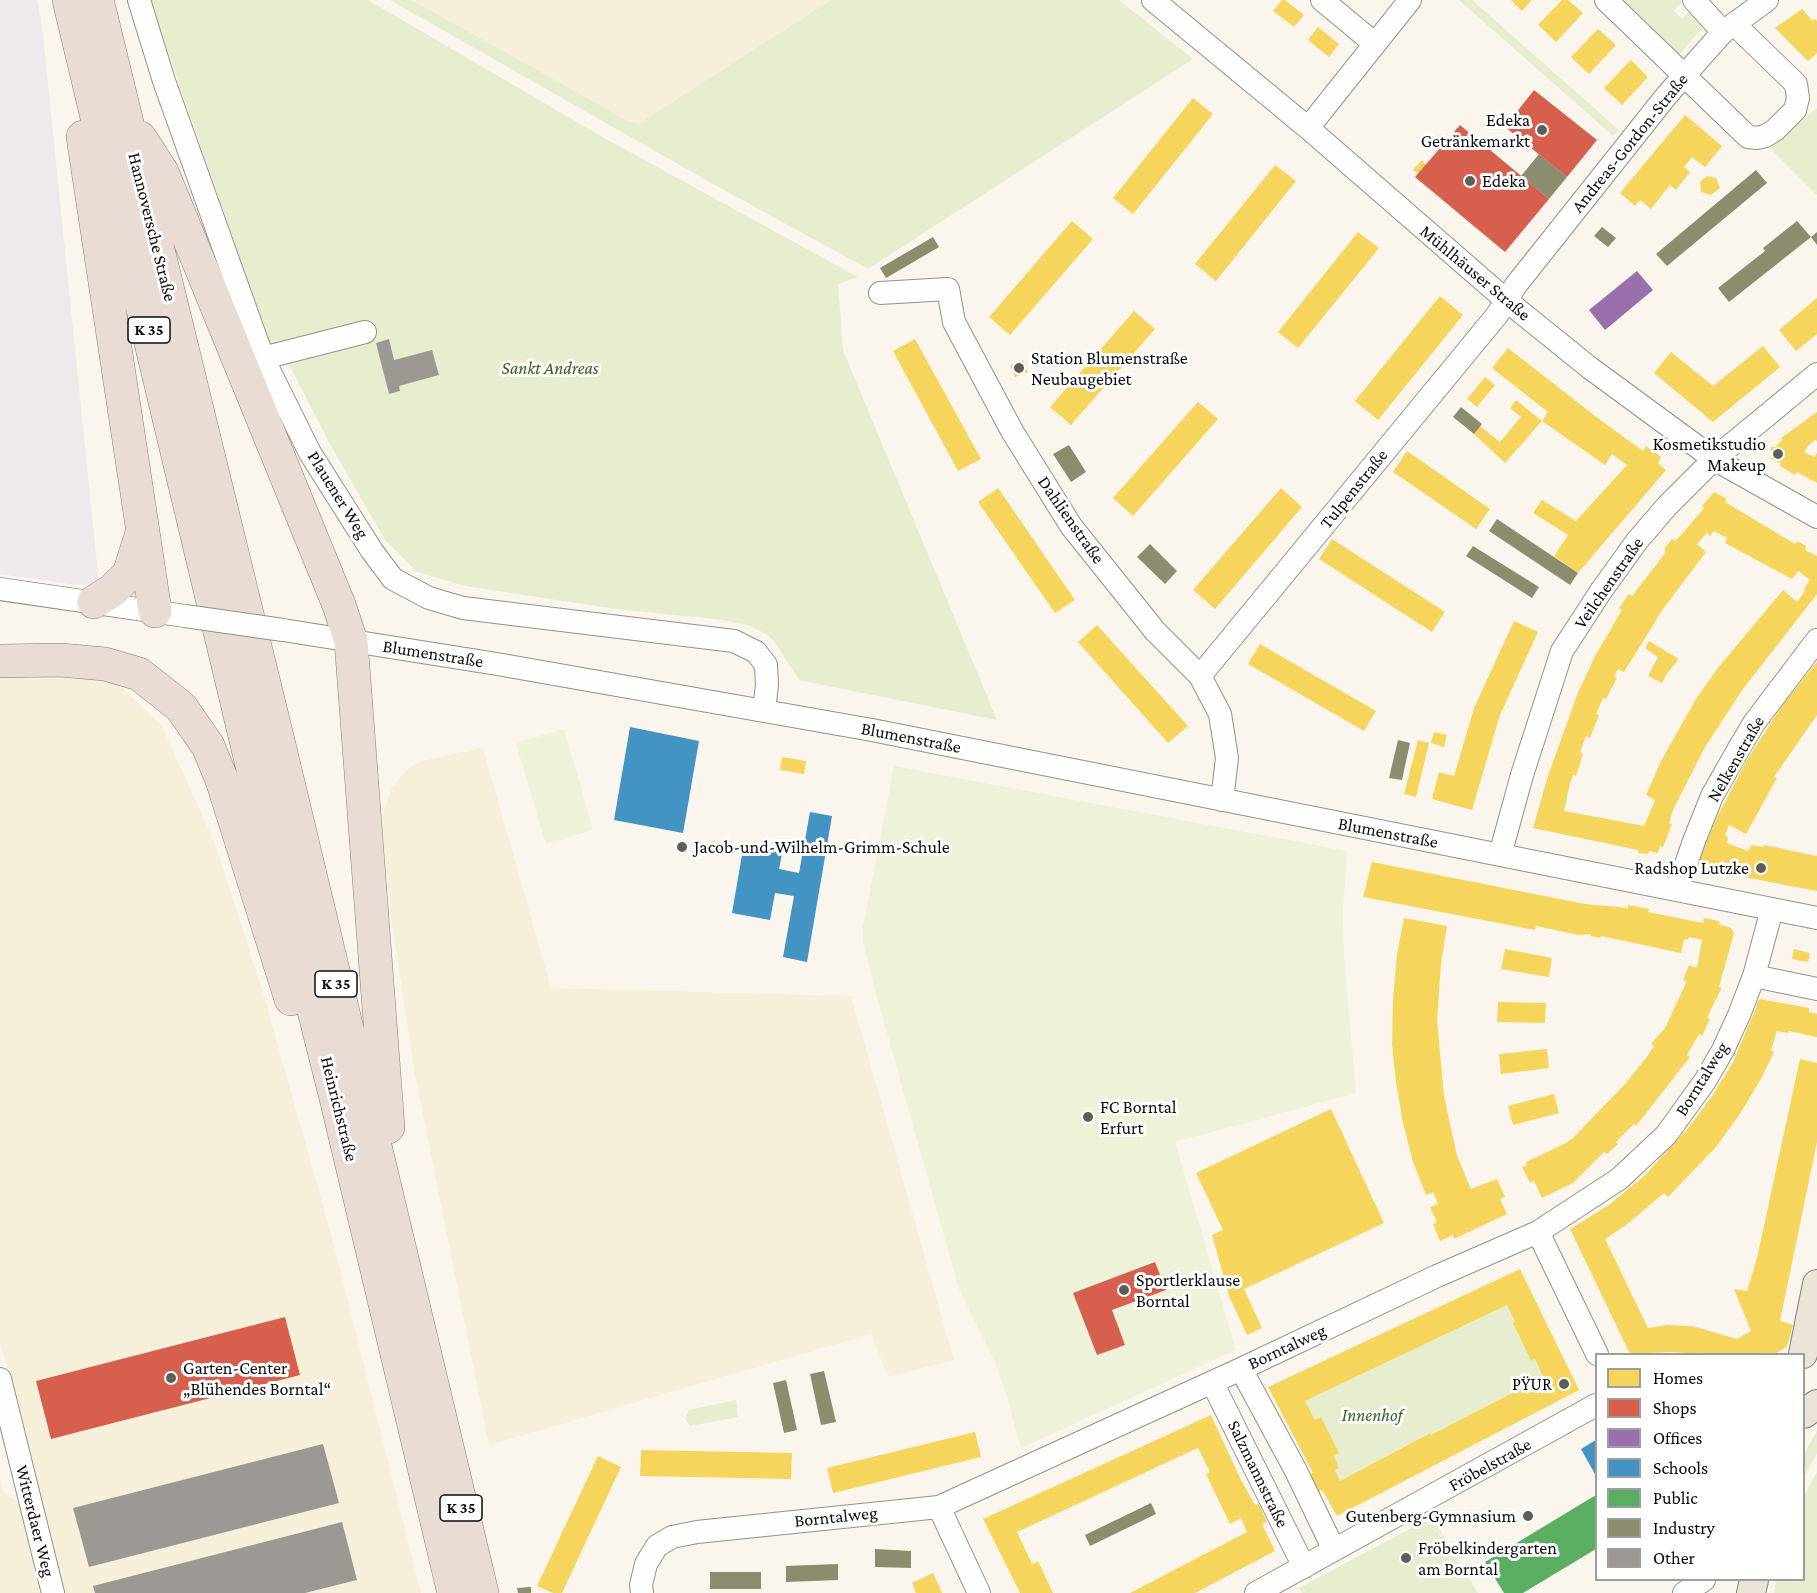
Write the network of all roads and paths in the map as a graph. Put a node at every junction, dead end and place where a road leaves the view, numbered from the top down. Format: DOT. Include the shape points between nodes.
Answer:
graph roads {
  1 [pos="69,0"];
  2 [pos="97,0"];
  3 [pos="139,0"];
  4 [pos="1153,0"];
  5 [pos="1322,0"];
  6 [pos="1410,0"];
  7 [pos="1606,0"];
  8 [pos="1694,0"];
  9 [pos="1767,0"];
  10 [pos="1729,28"];
  11 [pos="77,34"];
  12 [pos="1375,44"];
  13 [pos="1685,75"];
  14 [pos="125,116"];
  15 [pos="1308,128"];
  16 [pos="880,293"];
  17 [pos="1507,301"];
  18 [pos="365,332"];
  19 [pos="263,358"];
  20 [pos="1817,374"];
  21 [pos="1714,459"];
  22 [pos="1817,517"];
  23 [pos="142,531"];
  24 [pos="0,589"];
  25 [pos="94,602"];
  26 [pos="170,614"];
  27 [pos="235,627"];
  28 [pos="1817,640"];
  29 [pos="351,641"];
  30 [pos="0,661"];
  31 [pos="1200,676"];
  32 [pos="764,710"];
  33 [pos="1222,800"];
  34 [pos="1500,855"];
  35 [pos="1677,890"];
  36 [pos="1772,909"];
  37 [pos="1817,918"];
  38 [pos="1754,976"];
  39 [pos="1817,989"];
  40 [pos="338,1102"];
  41 [pos="393,1219"];
  42 [pos="1538,1232"];
  43 [pos="1817,1284"];
  44 [pos="1597,1353"];
  45 [pos="1803,1353"];
  46 [pos="1241,1369"];
  47 [pos="0,1379"];
  48 [pos="1212,1382"];
  49 [pos="1595,1406"];
  50 [pos="939,1507"];
  51 [pos="1334,1550"];
  52 [pos="1304,1567"];
  53 [pos="1702,1581"];
  54 [pos="53,1593"];
  55 [pos="454,1593"];
  56 [pos="482,1593"];
  57 [pos="642,1593"];
  58 [pos="979,1593"];
  59 [pos="1256,1593"];
  60 [pos="1684,1593"];
  1 -- 11 [label="highway, Hannoversche Straße / K 35"];
  2 -- 14 [label="highway, Hannoversche Straße / K 35"];
  3 -- 19 [label="street, Plauener Weg"];
  4 -- 15 [label="street, Mühlhäuser Straße"];
  5 -- 12 [label="street"];
  6 -- 12 [label="street"];
  7 -- 13 [label="street"];
  8 -- 10 [label="street"];
  9 -- 10 [label="street, Andreas-Gordon-Straße"];
  10 -- 13 [label="street, Andreas-Gordon-Straße"];
  10 -- 13 [label="street" via="1796,84 1795,110 1787,119 1765,136 1748,137"];
  11 -- 23 [label="highway" via="73,70"];
  11 -- 27 [label="highway, Hannoversche Straße / K 35"];
  12 -- 15 [label="street"];
  13 -- 17 [label="street, Andreas-Gordon-Straße"];
  14 -- 27 [label="highway, Hannoversche Straße / K 35"];
  14 -- 29 [label="highway" via="162,172"];
  15 -- 17 [label="street, Mühlhäuser Straße"];
  16 -- 31 [label="street, Dahlienstraße" via="948,289 954,322 1012,431 1071,526 1155,631"];
  17 -- 21 [label="street, Mühlhäuser Straße"];
  17 -- 31 [label="street, Tulpenstraße"];
  18 -- 19 [label="street"];
  19 -- 32 [label="street, Plauener Weg" via="310,453 393,579 429,598 463,608 734,641 756,652 766,665"];
  20 -- 21 [label="street, Veilchenstraße"];
  21 -- 22 [label="street, Mühlhäuser Straße"];
  21 -- 34 [label="street, Veilchenstraße" via="1637,541 1562,651"];
  23 -- 25 [label="highway" via="129,574"];
  23 -- 26 [label="highway"];
  24 -- 25 [label="street, Blumenstraße"];
  25 -- 26 [label="street, Blumenstraße"];
  26 -- 29 [label="street, Blumenstraße, bridge"];
  27 -- 40 [label="highway, Heinrichstraße / K 35" via="251,760"];
  27 -- 41 [label="highway, Heinrichstraße / K 35"];
  28 -- 35 [label="street, Nelkenstraße" via="1754,723 1712,796"];
  29 -- 32 [label="street, Blumenstraße"];
  29 -- 41 [label="highway"];
  30 -- 40 [label="highway" via="105,664 139,674 181,707 208,746 222,780 318,1085"];
  31 -- 33 [label="street, Dahlienstraße" via="1220,714 1227,758"];
  32 -- 33 [label="street, Blumenstraße"];
  33 -- 34 [label="street, Blumenstraße"];
  34 -- 35 [label="street, Blumenstraße"];
  35 -- 36 [label="street, Blumenstraße"];
  36 -- 37 [label="street, Blumenstraße"];
  36 -- 38 [label="street, Borntalweg"];
  38 -- 39 [label="street"];
  38 -- 42 [label="street, Borntalweg" via="1724,1050 1666,1135 1618,1179"];
  40 -- 55 [label="highway, Heinrichstraße / K 35"];
  41 -- 56 [label="highway, Heinrichstraße / K 35"];
  42 -- 44 [label="street"];
  42 -- 46 [label="street, Borntalweg"];
  43 -- 45 [label="main road"];
  46 -- 48 [label="street, Borntalweg"];
  46 -- 51 [label="street, Salzmannstraße"];
  47 -- 54 [label="street, Witterdaer Weg"];
  48 -- 50 [label="street, Borntalweg"];
  48 -- 52 [label="street, Salzmannstraße"];
  49 -- 51 [label="street, Fröbelstraße"];
  50 -- 57 [label="street, Borntalweg" via="672,1537 657,1546 646,1564"];
  50 -- 58 [label="street"];
  51 -- 52 [label="street, Fröbelstraße"];
  52 -- 59 [label="street, Fröbelstraße"];
  53 -- 60 [label="street"];
}
